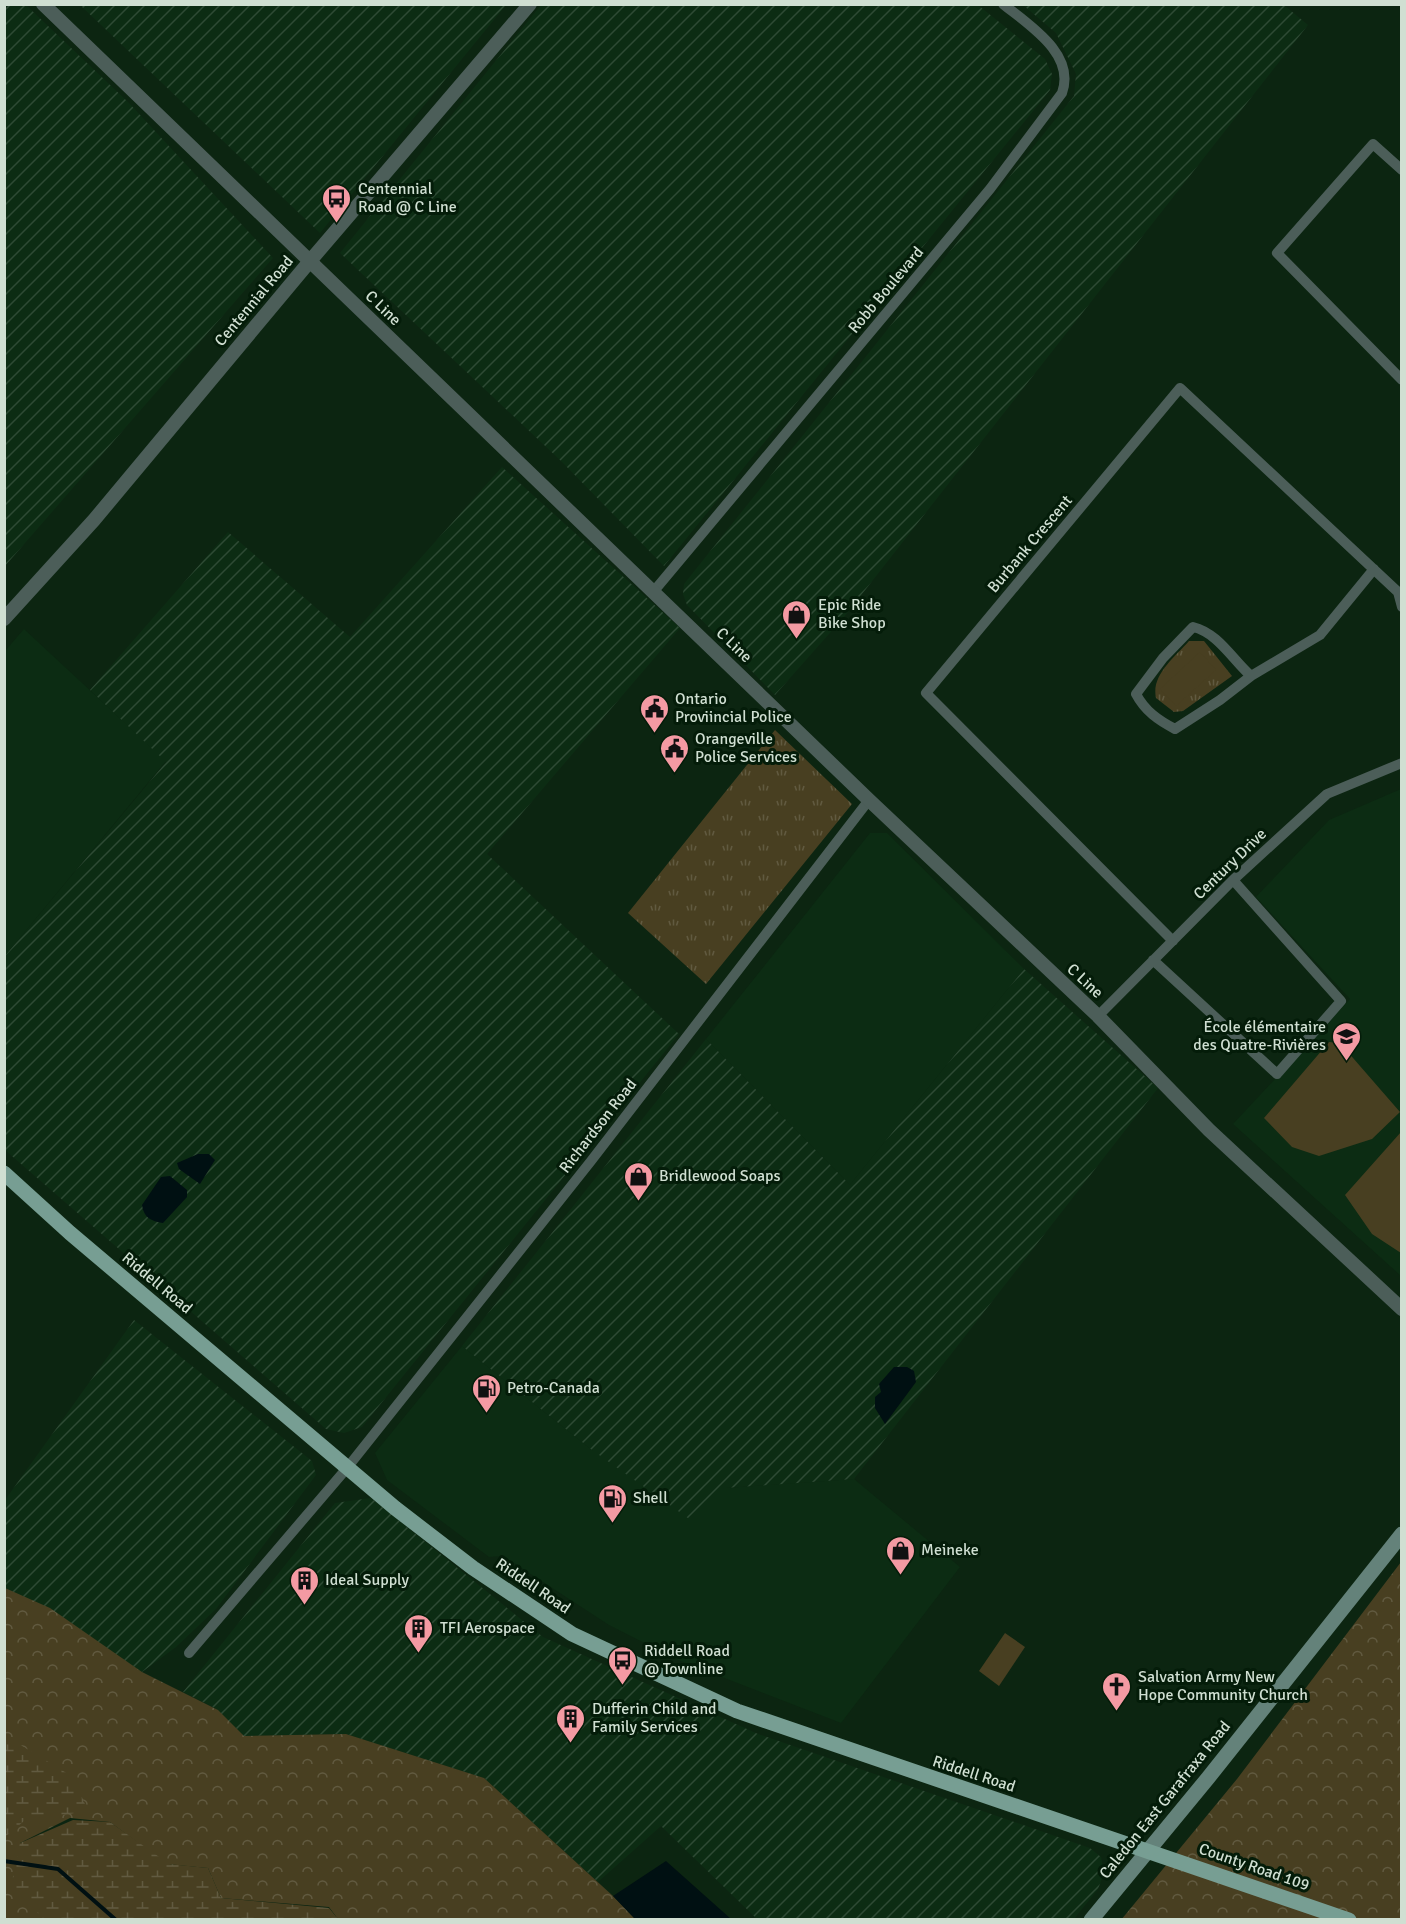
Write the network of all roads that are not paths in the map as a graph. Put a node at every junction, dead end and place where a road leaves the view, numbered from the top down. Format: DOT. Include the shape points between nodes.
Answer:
graph roads {
  1 [pos="43,4"];
  2 [pos="530,4"];
  3 [pos="1002,4"];
  4 [pos="1401,170"];
  5 [pos="310,261"];
  6 [pos="1401,380"];
  7 [pos="1374,569"];
  8 [pos="654,591"];
  9 [pos="1401,607"];
  10 [pos="4,619"];
  11 [pos="1251,676"];
  12 [pos="1401,763"];
  13 [pos="869,800"];
  14 [pos="1233,880"];
  15 [pos="1173,941"];
  16 [pos="1153,960"];
  17 [pos="1098,1016"];
  18 [pos="4,1173"];
  19 [pos="1401,1309"];
  20 [pos="347,1468"];
  21 [pos="1401,1534"];
  22 [pos="189,1653"];
  23 [pos="1146,1851"];
  24 [pos="1091,1920"];
  25 [pos="1349,1920"];
  1 -- 5 [label="street, C Line"];
  2 -- 5 [label="street, Centennial Road"];
  3 -- 8 [label="street, Robb Boulevard" via="1042,36 1060,58 1066,82 1062,93 990,189"];
  4 -- 6 [label="street" via="1373,144 1277,253"];
  5 -- 8 [label="street, C Line"];
  5 -- 10 [label="street, Centennial Road" via="94,520"];
  7 -- 9 [label="street, Burbank Crescent" via="1398,592"];
  7 -- 11 [label="street" via="1320,635"];
  7 -- 15 [label="street, Burbank Crescent" via="1180,388 926,693"];
  8 -- 13 [label="street, C Line"];
  11 -- 11 [label="street" via="1220,642 1204,630 1192,627 1136,694 1158,720 1175,729"];
  12 -- 14 [label="street, Century Drive" via="1327,794"];
  13 -- 17 [label="street, C Line"];
  13 -- 20 [label="street, Richardson Road" via="598,1152"];
  14 -- 15 [label="street, Century Drive"];
  14 -- 16 [label="street" via="1341,1001 1277,1074"];
  15 -- 16 [label="street, Century Drive"];
  16 -- 17 [label="street, Century Drive"];
  17 -- 19 [label="street, C Line" via="1209,1130"];
  18 -- 20 [label="main road, Riddell Road"];
  20 -- 22 [label="street, Richardson Road"];
  20 -- 23 [label="main road, Riddell Road" via="473,1568 572,1634 737,1712"];
  21 -- 23 [label="main road, Caledon East Garafraxa Road"];
  23 -- 24 [label="main road, Caledon East Garafraxa Road"];
  23 -- 25 [label="main road, County Road 109"];
}
